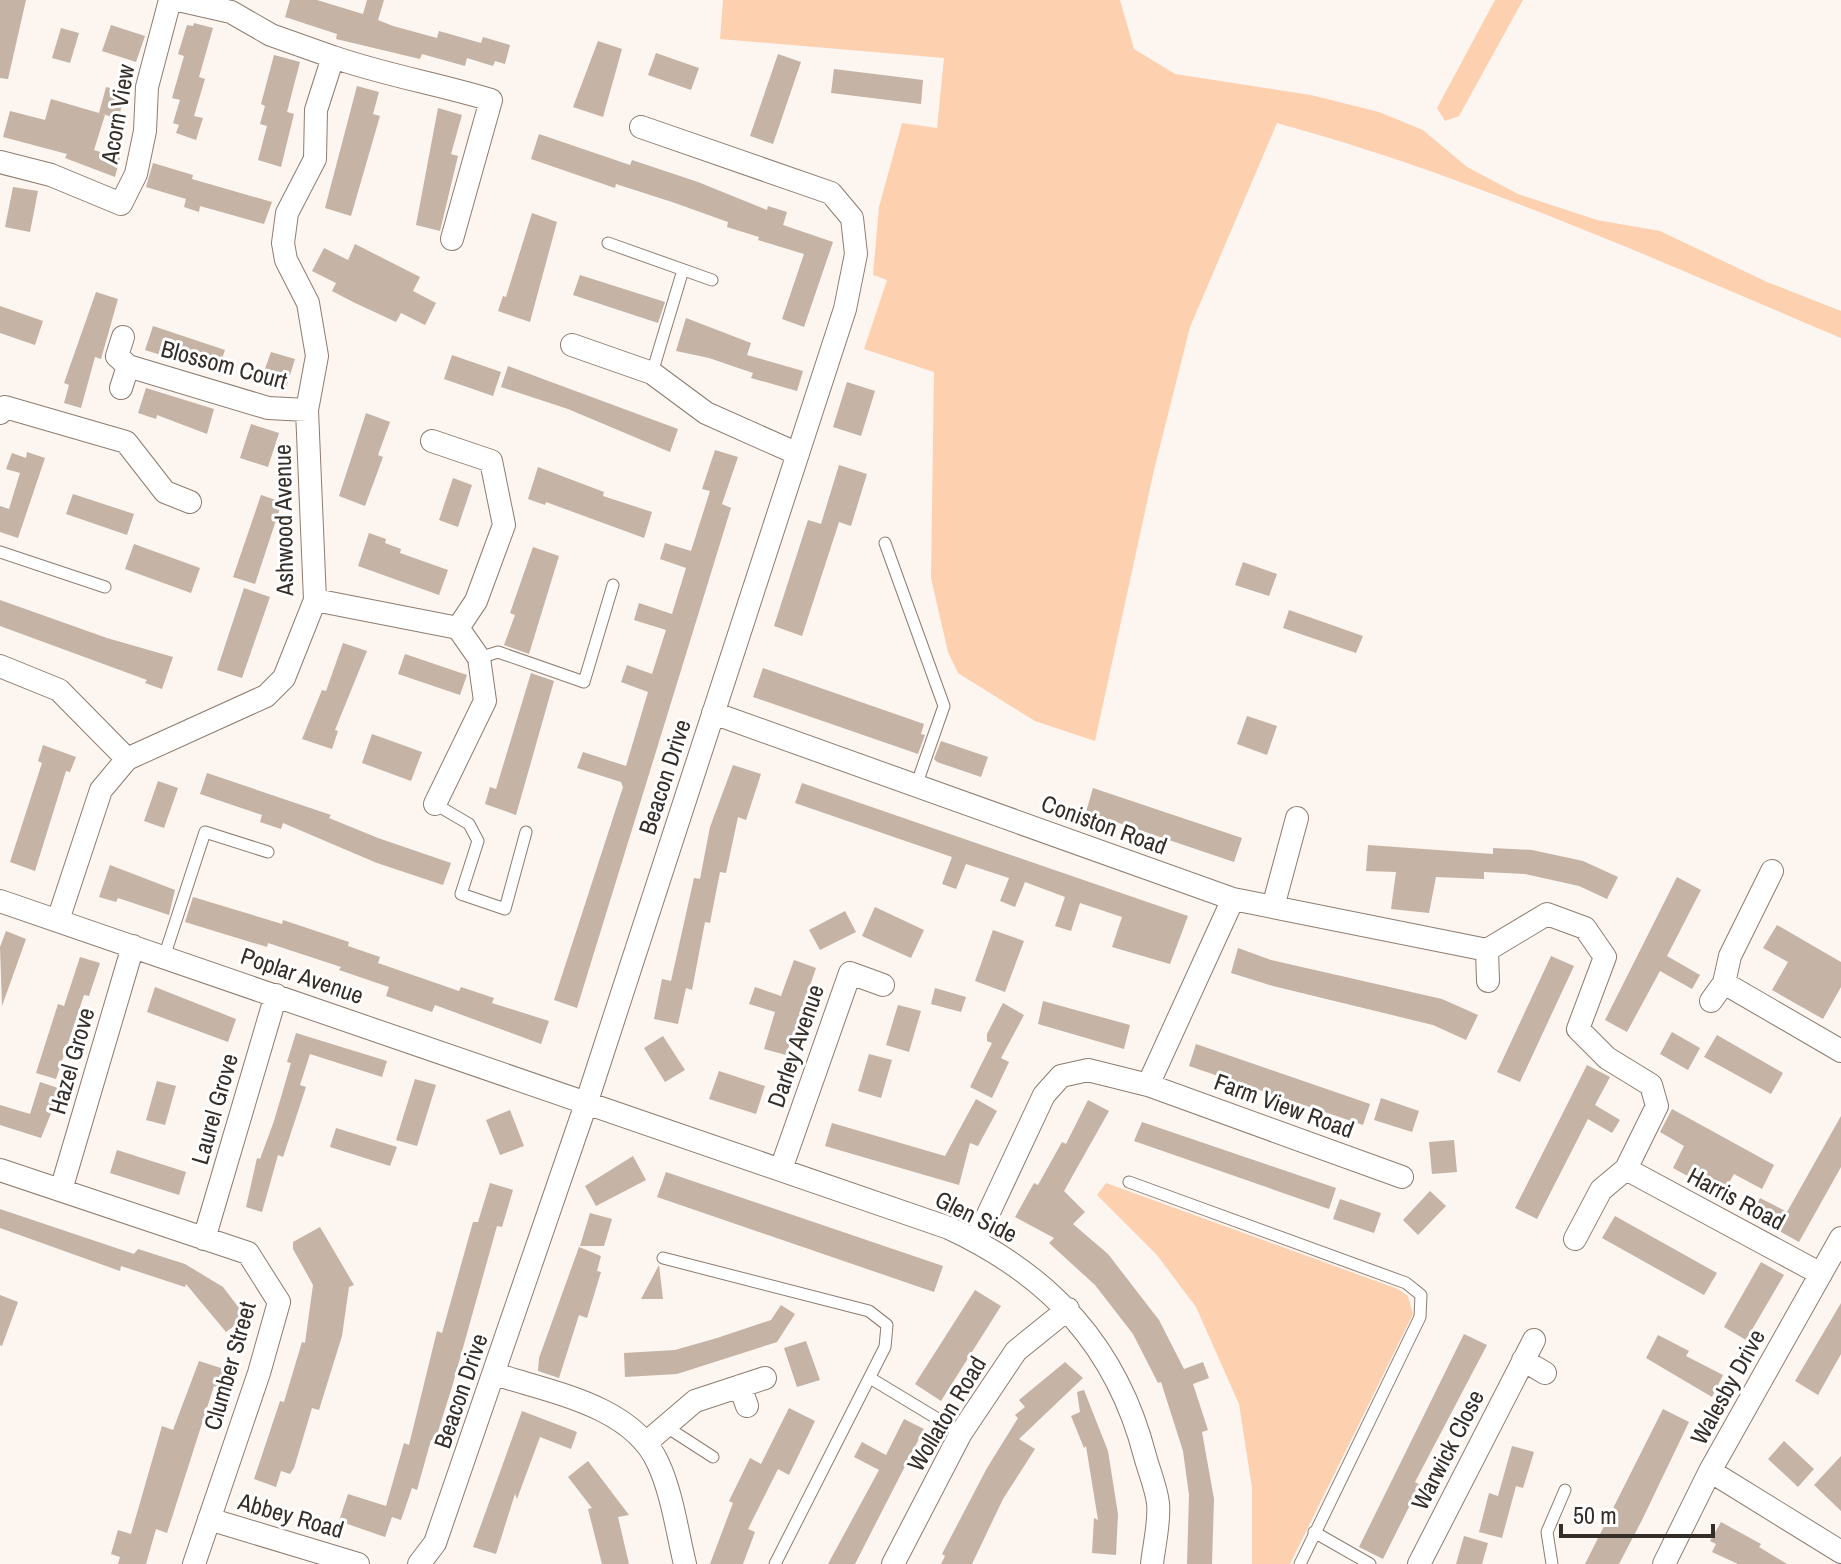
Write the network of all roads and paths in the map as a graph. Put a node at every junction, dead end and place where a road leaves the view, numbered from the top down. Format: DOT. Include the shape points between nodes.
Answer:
graph roads {
  1 [pos="170,0"];
  2 [pos="178,0"];
  3 [pos="333,57"];
  4 [pos="641,127"];
  5 [pos="0,162"];
  6 [pos="452,239"];
  7 [pos="608,243"];
  8 [pos="683,270"];
  9 [pos="712,280"];
  10 [pos="123,337"];
  11 [pos="572,345"];
  12 [pos="128,366"];
  13 [pos="652,373"];
  14 [pos="121,388"];
  15 [pos="307,410"];
  16 [pos="0,413"];
  17 [pos="432,441"];
  18 [pos="798,454"];
  19 [pos="190,502"];
  20 [pos="885,543"];
  21 [pos="0,552"];
  22 [pos="613,585"];
  23 [pos="105,587"];
  24 [pos="315,600"];
  25 [pos="458,628"];
  26 [pos="479,658"];
  27 [pos="0,666"];
  28 [pos="713,713"];
  29 [pos="127,759"];
  30 [pos="916,786"];
  31 [pos="435,804"];
  32 [pos="1297,818"];
  33 [pos="526,832"];
  34 [pos="268,852"];
  35 [pos="1772,871"];
  36 [pos="1233,899"];
  37 [pos="0,901"];
  38 [pos="1273,907"];
  39 [pos="58,920"];
  40 [pos="133,946"];
  41 [pos="1487,950"];
  42 [pos="164,957"];
  43 [pos="1488,981"];
  44 [pos="883,985"];
  45 [pos="276,995"];
  46 [pos="1841,1051"];
  47 [pos="1148,1085"];
  48 [pos="587,1101"];
  49 [pos="781,1169"];
  50 [pos="1626,1169"];
  51 [pos="0,1170"];
  52 [pos="1402,1177"];
  53 [pos="1129,1182"];
  54 [pos="61,1190"];
  55 [pos="1841,1238"];
  56 [pos="204,1239"];
  57 [pos="1575,1239"];
  58 [pos="976,1240"];
  59 [pos="663,1258"];
  60 [pos="1821,1274"];
  61 [pos="1068,1309"];
  62 [pos="1545,1373"];
  63 [pos="495,1374"];
  64 [pos="765,1378"];
  65 [pos="870,1378"];
  66 [pos="665,1426"];
  67 [pos="961,1433"];
  68 [pos="647,1442"];
  69 [pos="713,1457"];
  70 [pos="1710,1471"];
  71 [pos="1565,1490"];
  72 [pos="209,1519"];
  73 [pos="1314,1532"];
  74 [pos="1841,1552"];
  75 [pos="1555,1563"];
  76 [pos="194,1564"];
  77 [pos="358,1564"];
  78 [pos="419,1564"];
  79 [pos="685,1564"];
  80 [pos="775,1564"];
  81 [pos="893,1564"];
  82 [pos="1152,1564"];
  83 [pos="1300,1564"];
  84 [pos="1370,1564"];
  85 [pos="1419,1564"];
  86 [pos="1664,1564"];
  1 -- 5 [label="street, Acorn View" via="147,87 136,174 121,204 51,175"];
  2 -- 3 [label="street" via="231,12 271,35"];
  3 -- 6 [label="street" via="387,76 431,82 491,100"];
  3 -- 15 [label="street, Ashwood Avenue" via="316,110 315,159 287,213 283,243 308,303 317,356"];
  4 -- 18 [label="street, Beacon Drive" via="831,193 852,218 856,254 845,309"];
  7 -- 8 [label="lane"];
  8 -- 9 [label="lane"];
  8 -- 13 [label="lane"];
  10 -- 12 [label="street, Blossom Court" via="117,356"];
  11 -- 13 [label="street"];
  12 -- 14 [label="street, Blossom Court"];
  12 -- 15 [label="street, Blossom Court" via="268,408"];
  13 -- 18 [label="street" via="706,413"];
  15 -- 24 [label="street, Ashwood Avenue"];
  16 -- 19 [label="street" via="5,407 126,442 165,492"];
  17 -- 25 [label="street" via="491,461 504,525 476,601"];
  18 -- 28 [label="street, Beacon Drive"];
  20 -- 30 [label="lane" via="944,706"];
  21 -- 23 [label="lane"];
  22 -- 26 [label="lane" via="584,682 498,652"];
  24 -- 25 [label="street"];
  24 -- 29 [label="street, Ashwood Avenue" via="284,678 266,696"];
  25 -- 26 [label="street"];
  26 -- 31 [label="street" via="485,701"];
  27 -- 29 [label="street" via="59,690"];
  28 -- 30 [label="street, Coniston Road"];
  28 -- 48 [label="street, Beacon Drive"];
  29 -- 39 [label="street, Ashwood Avenue" via="101,790"];
  30 -- 36 [label="street, Coniston Road"];
  31 -- 33 [label="lane" via="469,824 478,841 461,894 505,909"];
  32 -- 38 [label="street"];
  34 -- 42 [label="lane" via="205,832"];
  35 -- 46 [label="street" via="1717,992"];
  36 -- 38 [label="street, Coniston Road"];
  36 -- 47 [label="street"];
  37 -- 39 [label="street, Poplar Avenue"];
  38 -- 41 [label="street, Coniston Road"];
  39 -- 40 [label="street, Poplar Avenue"];
  40 -- 42 [label="street, Poplar Avenue"];
  40 -- 54 [label="street, Hazel Grove"];
  41 -- 43 [label="street"];
  41 -- 50 [label="street" via="1547,914 1585,928 1605,957 1578,1029 1607,1058 1651,1085 1657,1106"];
  42 -- 45 [label="street, Poplar Avenue"];
  44 -- 49 [label="street, Darley Avenue" via="850,973"];
  45 -- 48 [label="street, Poplar Avenue"];
  45 -- 56 [label="street, Laurel Grove"];
  47 -- 52 [label="street, Farm View Road"];
  47 -- 58 [label="street, Farm View Road" via="1088,1070 1061,1076 1044,1095"];
  48 -- 49 [label="street, Glen Side"];
  48 -- 63 [label="street, Beacon Drive"];
  49 -- 58 [label="street, Glen Side"];
  50 -- 57 [label="street" via="1601,1190"];
  50 -- 60 [label="street, Harris Road"];
  51 -- 54 [label="street, Clumber Street"];
  53 -- 73 [label="lane" via="1406,1283 1421,1295 1420,1317"];
  54 -- 56 [label="street, Clumber Street"];
  55 -- 60 [label="street, Walesby Drive"];
  56 -- 72 [label="street, Clumber Street" via="248,1253 279,1302"];
  58 -- 61 [label="street, Glen Side" via="1040,1282"];
  59 -- 65 [label="lane" via="869,1311 887,1325 885,1347"];
  60 -- 70 [label="street, Walesby Drive"];
  61 -- 67 [label="street, Wollaton Road" via="1016,1351"];
  61 -- 82 [label="street, Glen Side" via="1102,1352 1134,1413 1158,1505"];
  62 -- 85 [label="street, Warwick Close" via="1529,1350"];
  63 -- 68 [label="street" via="600,1410"];
  63 -- 78 [label="street, Beacon Drive" via="435,1543"];
  64 -- 66 [label="street" via="744,1396 695,1401"];
  65 -- 67 [label="lane"];
  65 -- 80 [label="lane"];
  66 -- 68 [label="street"];
  66 -- 69 [label="lane"];
  67 -- 81 [label="street, Wollaton Road"];
  68 -- 79 [label="street" via="659,1464 668,1544"];
  70 -- 74 [label="street"];
  70 -- 86 [label="street, Walesby Drive"];
  71 -- 75 [label="lane" via="1547,1532"];
  72 -- 76 [label="street, Clumber Street"];
  72 -- 77 [label="street, Abbey Road"];
  73 -- 83 [label="lane"];
  73 -- 84 [label="lane"];
}
